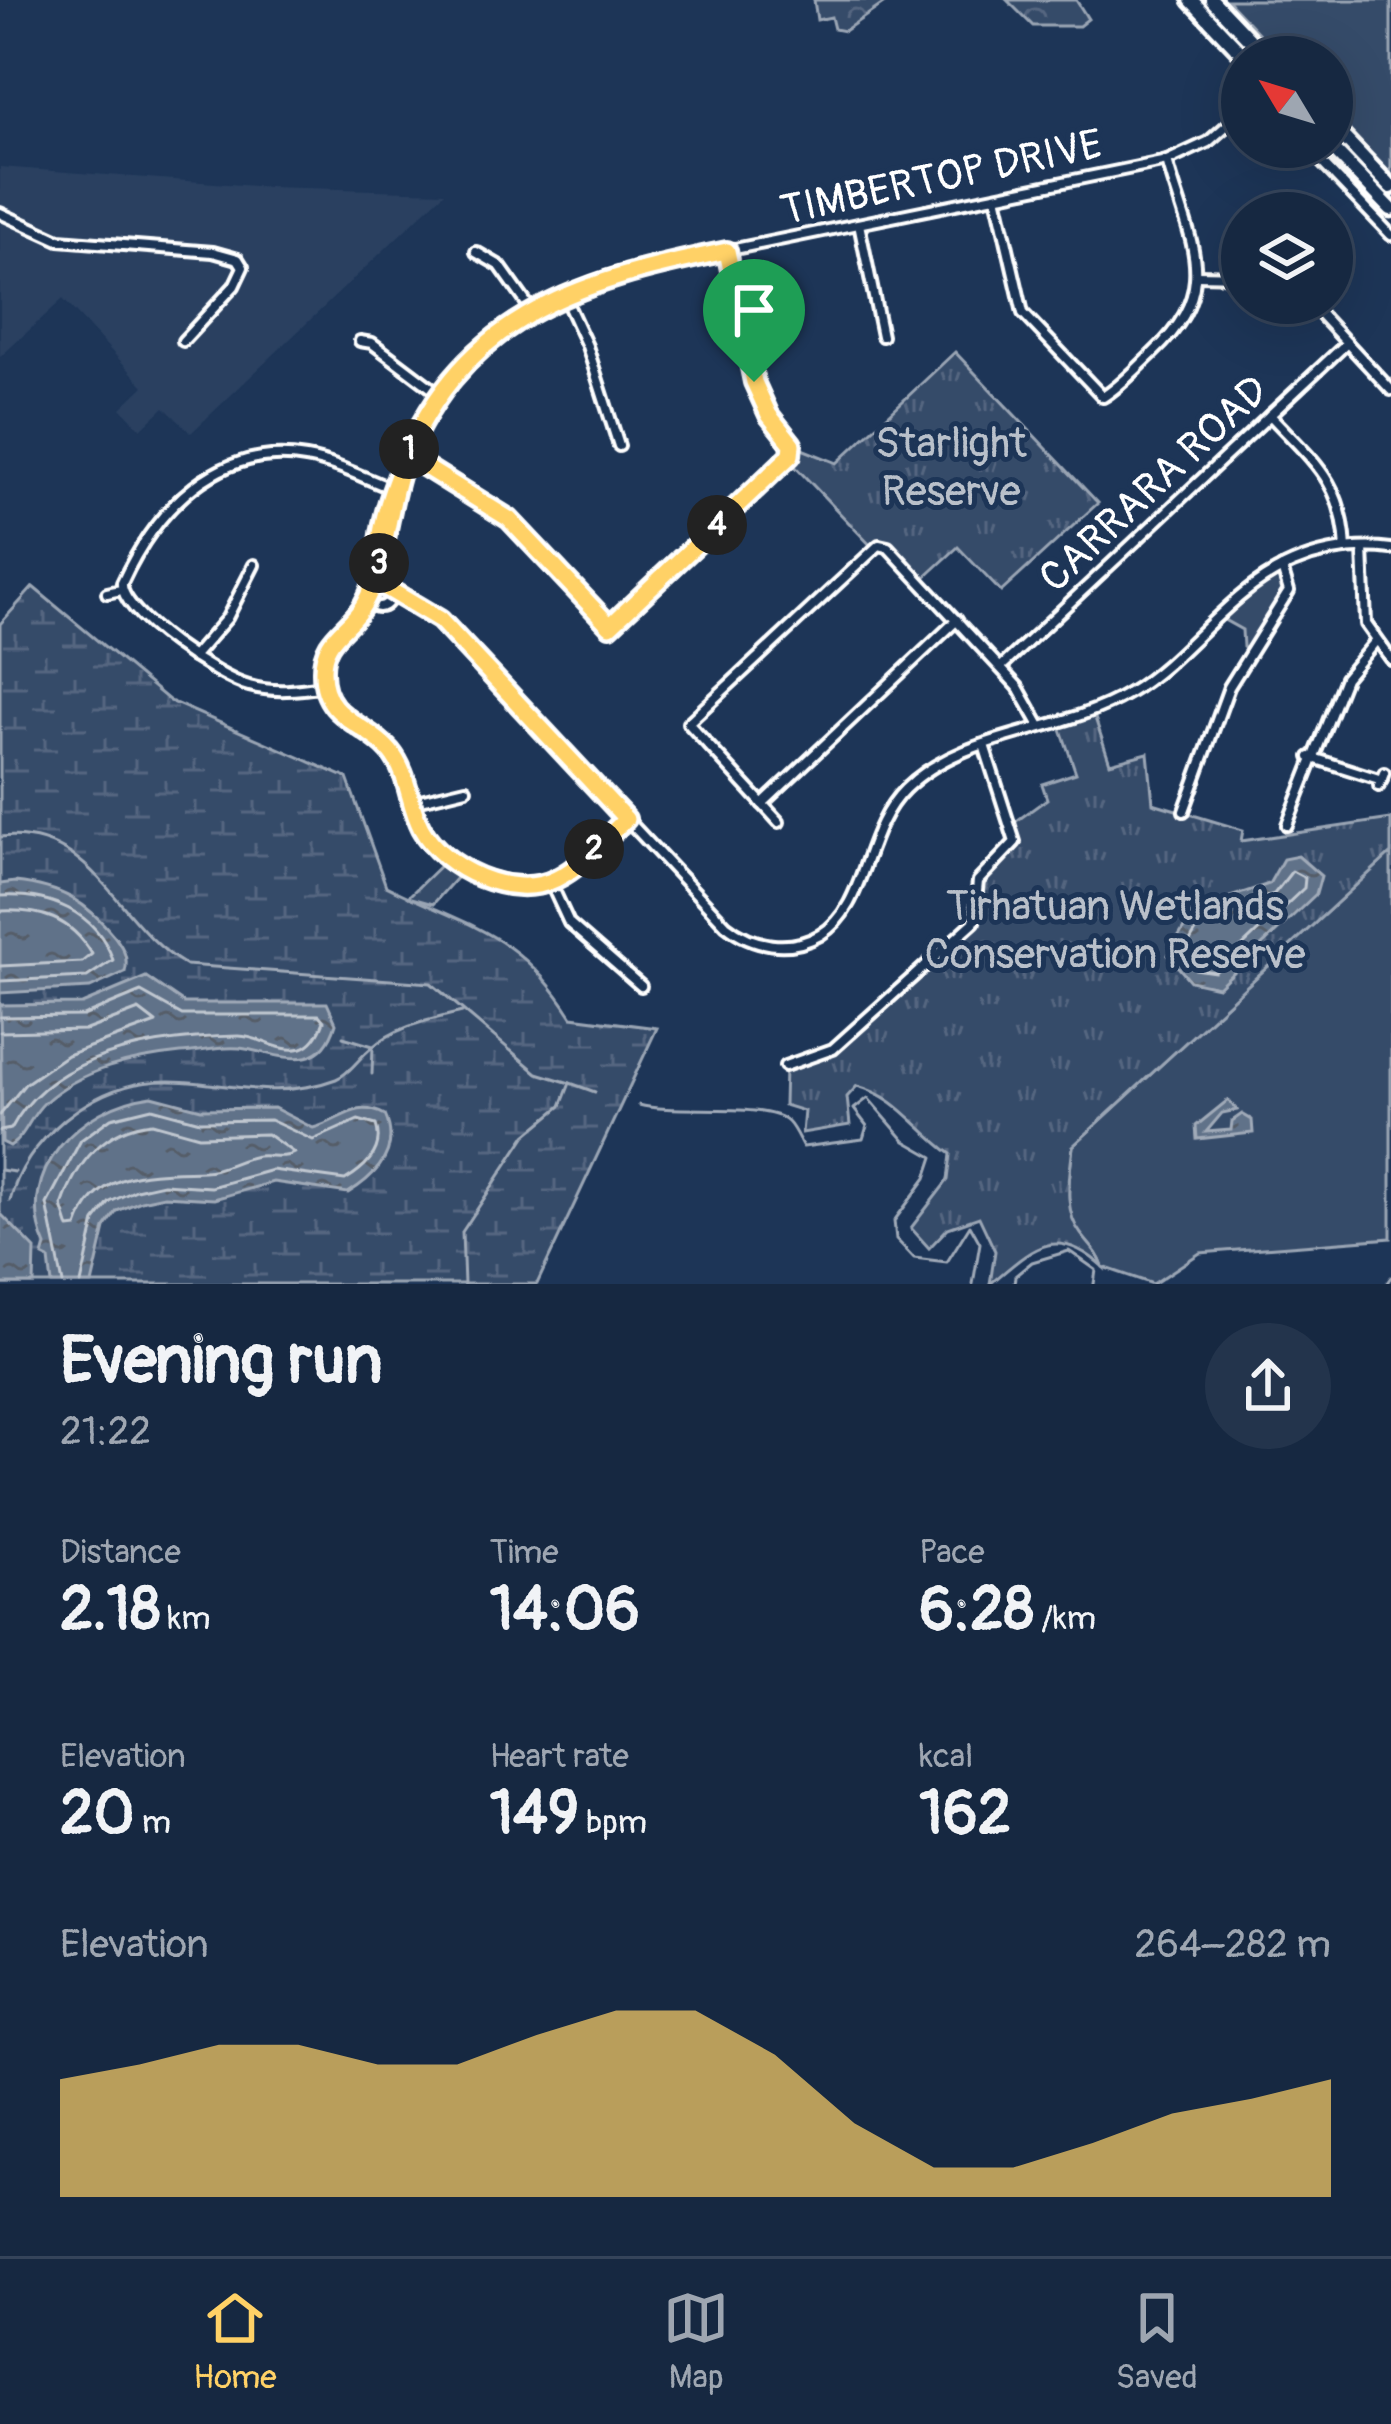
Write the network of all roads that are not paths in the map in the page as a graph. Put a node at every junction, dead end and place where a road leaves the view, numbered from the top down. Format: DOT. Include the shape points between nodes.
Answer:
graph roads {
  1 [pos="1191,0"];
  2 [pos="1212,0"];
  3 [pos="1225,36"];
  4 [pos="1246,36"];
  5 [pos="1221,130"];
  6 [pos="1353,152"];
  7 [pos="1167,161"];
  8 [pos="1353,166"];
  9 [pos="1327,168"];
  10 [pos="996,196"];
  11 [pos="1389,198"];
  12 [pos="0,213"];
  13 [pos="860,224"];
  14 [pos="1391,235"];
  15 [pos="727,251"];
  16 [pos="476,252"];
  17 [pos="1197,275"];
  18 [pos="1221,276"];
  19 [pos="563,294"];
  20 [pos="532,311"];
  21 [pos="1329,324"];
  22 [pos="882,336"];
  23 [pos="184,341"];
  24 [pos="361,341"];
  25 [pos="1347,343"];
  26 [pos="1391,390"];
  27 [pos="441,395"];
  28 [pos="1270,415"];
  29 [pos="619,446"];
  30 [pos="406,455"];
  31 [pos="393,489"];
  32 [pos="1363,548"];
  33 [pos="1346,549"];
  34 [pos="1391,549"];
  35 [pos="254,565"];
  36 [pos="1282,568"];
  37 [pos="382,589"];
  38 [pos="121,590"];
  39 [pos="107,592"];
  40 [pos="368,599"];
  41 [pos="402,602"];
  42 [pos="381,606"];
  43 [pos="358,613"];
  44 [pos="957,620"];
  45 [pos="1375,642"];
  46 [pos="193,657"];
  47 [pos="1391,659"];
  48 [pos="1001,667"];
  49 [pos="324,686"];
  50 [pos="1040,726"];
  51 [pos="984,745"];
  52 [pos="1310,757"];
  53 [pos="1382,779"];
  54 [pos="466,789"];
  55 [pos="412,802"];
  56 [pos="762,803"];
  57 [pos="1184,811"];
  58 [pos="626,819"];
  59 [pos="779,822"];
  60 [pos="1287,825"];
  61 [pos="550,882"];
  62 [pos="646,974"];
  63 [pos="633,975"];
  64 [pos="640,986"];
  65 [pos="785,1066"];
  1 -- 3 [label="highway"];
  2 -- 4 [label="highway"];
  5 -- 7 [label="street, TIMBERTOP DRIVE"];
  6 -- 11 [label="highway"];
  7 -- 10 [label="street, TIMBERTOP DRIVE"];
  7 -- 17 [label="street"];
  8 -- 11 [label="highway"];
  9 -- 14 [label="street"];
  10 -- 13 [label="street, TIMBERTOP DRIVE"];
  10 -- 17 [label="street" via="1023,314 1101,403 1184,322"];
  12 -- 23 [label="street" via="52,239 213,251 238,260 237,282"];
  13 -- 15 [label="street, TIMBERTOP DRIVE"];
  13 -- 22 [label="street"];
  15 -- 19 [label="street, TIMBERTOP DRIVE" via="627,271"];
  15 -- 30 [label="street" via="757,388 792,452 609,629 509,519"];
  16 -- 20 [label="street" via="500,266"];
  17 -- 18 [label="street"];
  19 -- 20 [label="street, TIMBERTOP DRIVE"];
  19 -- 29 [label="street"];
  20 -- 27 [label="street, TIMBERTOP DRIVE"];
  21 -- 25 [label="street"];
  24 -- 27 [label="street"];
  25 -- 26 [label="street"];
  25 -- 28 [label="street, CARRARA ROAD"];
  27 -- 30 [label="street, TIMBERTOP DRIVE"];
  28 -- 33 [label="street" via="1335,488"];
  28 -- 48 [label="street, CARRARA ROAD"];
  30 -- 31 [label="street, TIMBERTOP DRIVE"];
  31 -- 37 [label="street, TIMBERTOP DRIVE"];
  31 -- 38 [label="street" via="305,458 230,465 174,502"];
  32 -- 33 [label="street"];
  32 -- 34 [label="street"];
  32 -- 45 [label="street" via="1363,608"];
  33 -- 36 [label="street"];
  35 -- 46 [label="street" via="227,618"];
  36 -- 50 [label="street" via="1238,596 1140,686"];
  36 -- 57 [label="street" via="1288,591 1228,687"];
  37 -- 40 [label="street"];
  37 -- 41 [label="street"];
  37 -- 42 [label="street"];
  38 -- 39 [label="street"];
  38 -- 46 [label="street"];
  40 -- 42 [label="street"];
  40 -- 43 [label="street"];
  41 -- 42 [label="street"];
  41 -- 58 [label="street" via="440,620"];
  42 -- 43 [label="street"];
  43 -- 49 [label="street" via="327,648"];
  44 -- 48 [label="street"];
  44 -- 56 [label="street"];
  44 -- 56 [label="street" via="883,545 688,724"];
  45 -- 47 [label="street"];
  45 -- 52 [label="street" via="1351,668"];
  46 -- 49 [label="street" via="250,687"];
  48 -- 50 [label="street"];
  49 -- 55 [label="street" via="339,714 392,753"];
  50 -- 51 [label="street"];
  51 -- 58 [label="street" via="931,768 898,797 872,836 846,910 822,934 796,944 765,944 732,930"];
  51 -- 65 [label="street" via="1015,842 978,881 974,922 833,1049"];
  52 -- 53 [label="street"];
  52 -- 60 [label="street"];
  54 -- 55 [label="street"];
  55 -- 61 [label="street" via="428,839 458,866 517,886"];
  56 -- 59 [label="street"];
  58 -- 61 [label="street"];
  61 -- 63 [label="street" via="569,923"];
  62 -- 63 [label="street"];
  63 -- 64 [label="street"];
}
